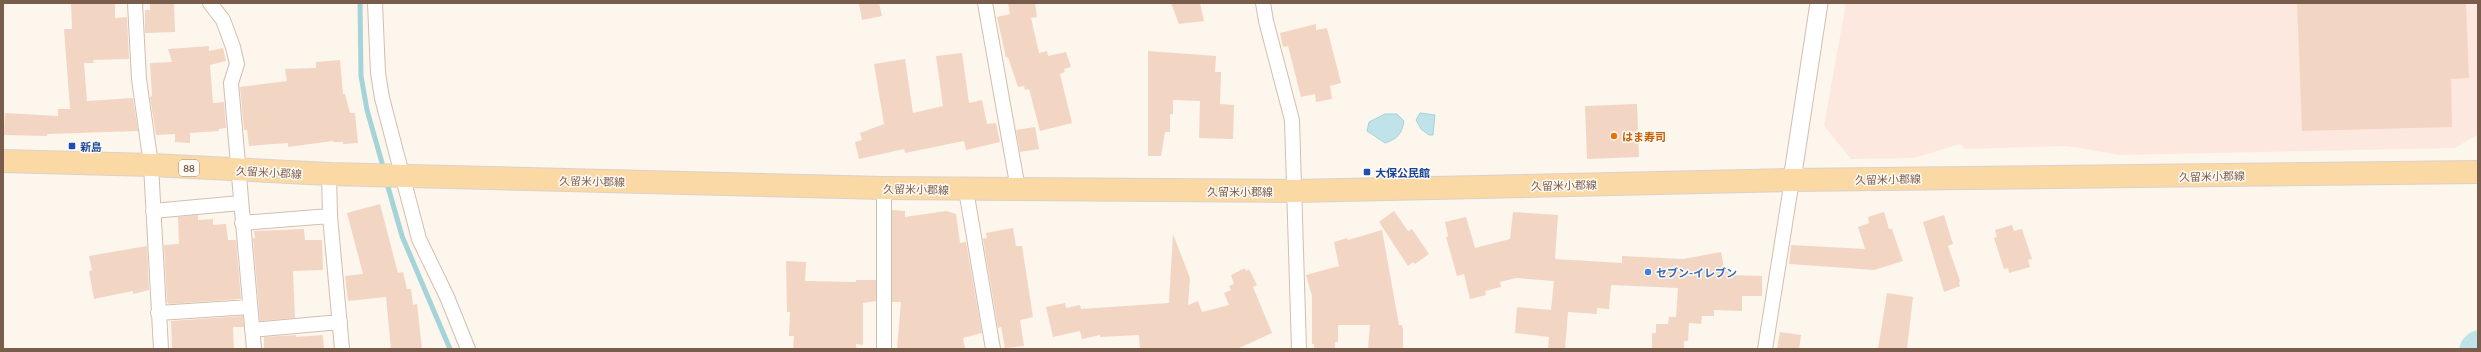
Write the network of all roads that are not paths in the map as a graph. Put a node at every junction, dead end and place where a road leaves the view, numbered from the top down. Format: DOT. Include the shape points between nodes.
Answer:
graph roads {
  1 [pos="135,3"];
  2 [pos="210,3"];
  3 [pos="375,3"];
  4 [pos="985,3"];
  5 [pos="1263,3"];
  6 [pos="1819,3"];
  7 [pos="3,161"];
  8 [pos="151,165"];
  9 [pos="237,170"];
  10 [pos="2478,172"];
  11 [pos="329,174"];
  12 [pos="399,176"];
  13 [pos="1792,180"];
  14 [pos="884,188"];
  15 [pos="1018,189"];
  16 [pos="966,190"];
  17 [pos="1295,191"];
  18 [pos="240,204"];
  19 [pos="152,211"];
  20 [pos="330,216"];
  21 [pos="242,223"];
  22 [pos="250,307"];
  23 [pos="158,313"];
  24 [pos="340,322"];
  25 [pos="252,330"];
  26 [pos="161,349"];
  27 [pos="254,349"];
  28 [pos="342,349"];
  29 [pos="468,349"];
  30 [pos="884,349"];
  31 [pos="993,349"];
  32 [pos="1299,349"];
  33 [pos="1765,349"];
  1 -- 8 [label="street" via="139,79"];
  2 -- 9 [label="street" via="223,20 237,64 231,83"];
  3 -- 12 [label="street" via="378,73"];
  4 -- 15 [label="street"];
  5 -- 17 [label="street" via="1292,120"];
  6 -- 13 [label="street"];
  7 -- 8 [label="main road, 久留米小郡線 / 88"];
  8 -- 9 [label="main road, 久留米小郡線 / 88"];
  8 -- 19 [label="street"];
  9 -- 11 [label="main road, 久留米小郡線 / 88"];
  9 -- 18 [label="street"];
  10 -- 13 [label="main road, 久留米小郡線 / 88"];
  11 -- 12 [label="main road, 久留米小郡線 / 88"];
  11 -- 20 [label="street"];
  12 -- 14 [label="main road, 久留米小郡線 / 88"];
  12 -- 29 [label="street" via="419,239"];
  13 -- 17 [label="main road, 久留米小郡線 / 88"];
  13 -- 33 [label="street" via="1783,223"];
  14 -- 16 [label="main road, 久留米小郡線 / 88"];
  14 -- 30 [label="street"];
  15 -- 16 [label="main road, 久留米小郡線 / 88"];
  15 -- 17 [label="main road, 久留米小郡線 / 88"];
  16 -- 31 [label="street"];
  17 -- 32 [label="street"];
  18 -- 19 [label="street"];
  18 -- 21 [label="street"];
  19 -- 23 [label="street"];
  20 -- 21 [label="street"];
  20 -- 24 [label="street"];
  21 -- 22 [label="street"];
  22 -- 23 [label="street"];
  22 -- 25 [label="street"];
  23 -- 26 [label="street"];
  24 -- 25 [label="street"];
  24 -- 28 [label="street"];
  25 -- 27 [label="street"];
}
